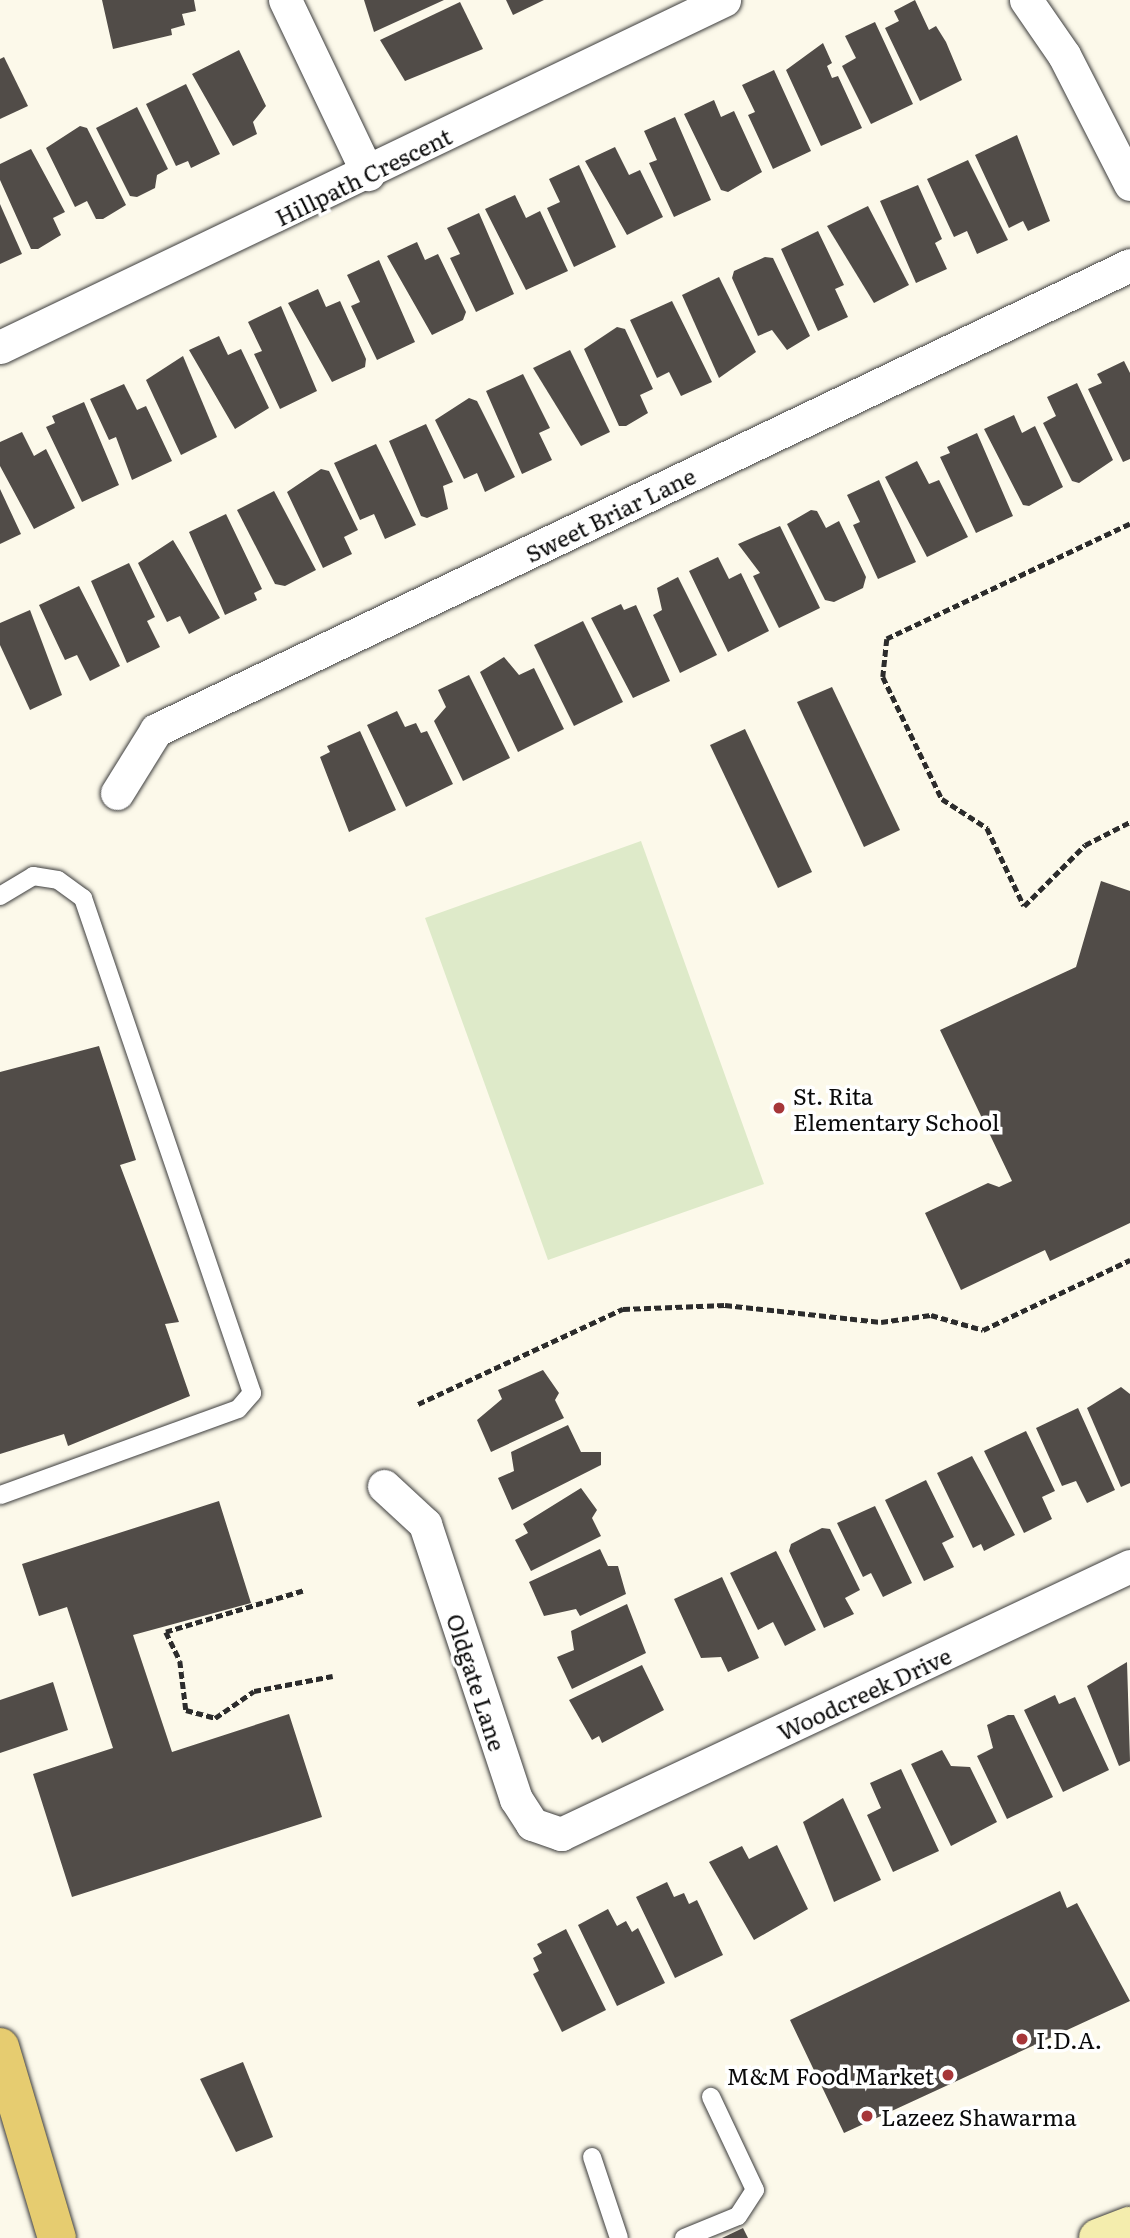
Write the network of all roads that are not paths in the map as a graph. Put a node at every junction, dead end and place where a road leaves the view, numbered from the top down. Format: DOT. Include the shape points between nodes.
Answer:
graph roads {
  1 [pos="285,0"];
  2 [pos="724,0"];
  3 [pos="1026,0"];
  4 [pos="368,174"];
  5 [pos="1130,184"];
  6 [pos="1130,265"];
  7 [pos="0,347"];
  8 [pos="117,793"];
  9 [pos="0,895"];
  10 [pos="384,1486"];
  11 [pos="0,1495"];
  12 [pos="1130,1566"];
  13 [pos="597,1819"];
  14 [pos="0,2047"];
  15 [pos="711,2097"];
  16 [pos="592,2157"];
  17 [pos="1130,2226"];
  18 [pos="57,2238"];
  19 [pos="619,2238"];
  20 [pos="684,2238"];
  21 [pos="1098,2238"];
  1 -- 4 [label="street"];
  2 -- 4 [label="street, Hillpath Crescent"];
  3 -- 5 [label="street" via="1064,55"];
  4 -- 7 [label="street, Hillpath Crescent"];
  6 -- 8 [label="street, Sweet Briar Lane" via="156,730"];
  9 -- 11 [label="lane" via="33,876 58,880 82,898 252,1393 238,1409"];
  10 -- 13 [label="street, Oldgate Lane" via="425,1524 516,1799 532,1824 561,1834"];
  12 -- 13 [label="street, Woodcreek Drive"];
  14 -- 18 [label="main road"];
  15 -- 20 [label="lane" via="755,2190 738,2216"];
  16 -- 19 [label="lane"];
  17 -- 21 [label="main road"];
}
